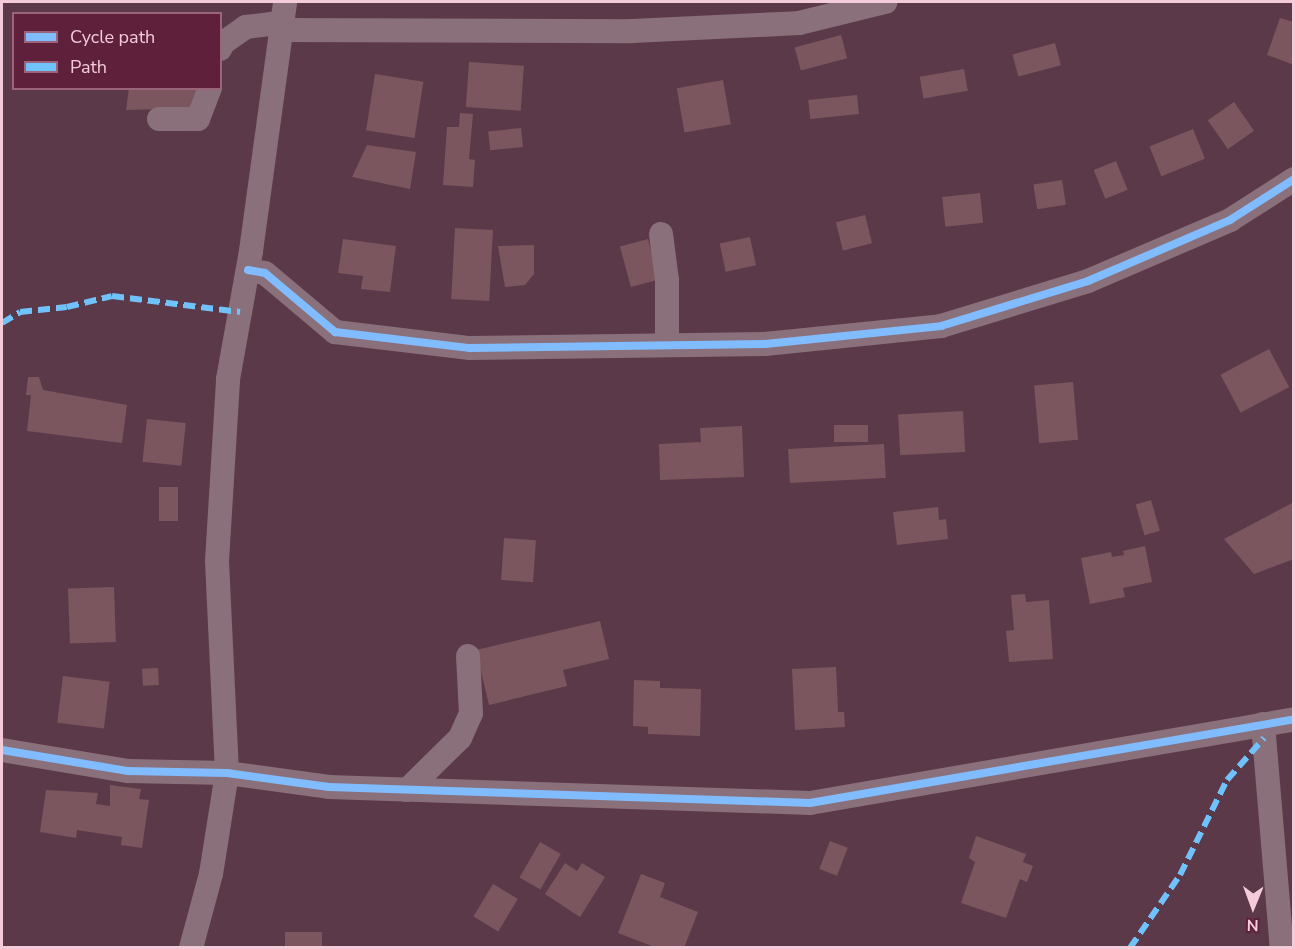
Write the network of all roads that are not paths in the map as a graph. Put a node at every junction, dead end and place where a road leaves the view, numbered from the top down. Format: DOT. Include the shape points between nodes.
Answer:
graph roads {
  1 [pos="885,2"];
  2 [pos="797,12"];
  3 [pos="282,18"];
  4 [pos="222,45"];
  5 [pos="209,90"];
  6 [pos="159,119"];
  7 [pos="1293,179"];
  8 [pos="661,234"];
  9 [pos="248,270"];
  10 [pos="667,344"];
  11 [pos="468,656"];
  12 [pos="1293,719"];
  13 [pos="1263,724"];
  14 [pos="2,750"];
  15 [pos="227,774"];
  16 [pos="407,790"];
  17 [pos="191,948"];
  18 [pos="1282,948"];
  1 -- 2 [label="street"];
  2 -- 3 [label="street" via="632,31"];
  3 -- 4 [label="street" via="246,27"];
  3 -- 9 [label="street"];
  5 -- 6 [label="street" via="198,119"];
  7 -- 10 [label="street" via="1230,220 1088,280 941,326 765,344"];
  8 -- 10 [label="street" via="667,280"];
  9 -- 10 [label="street" via="265,273 335,332 470,348"];
  9 -- 15 [label="street" via="228,379 218,561"];
  11 -- 16 [label="street" via="471,712 460,738"];
  12 -- 13 [label="street"];
  13 -- 16 [label="street" via="810,803"];
  13 -- 18 [label="street"];
  14 -- 15 [label="street" via="128,771"];
  15 -- 16 [label="street" via="329,787"];
  15 -- 17 [label="street" via="211,874"];
}
